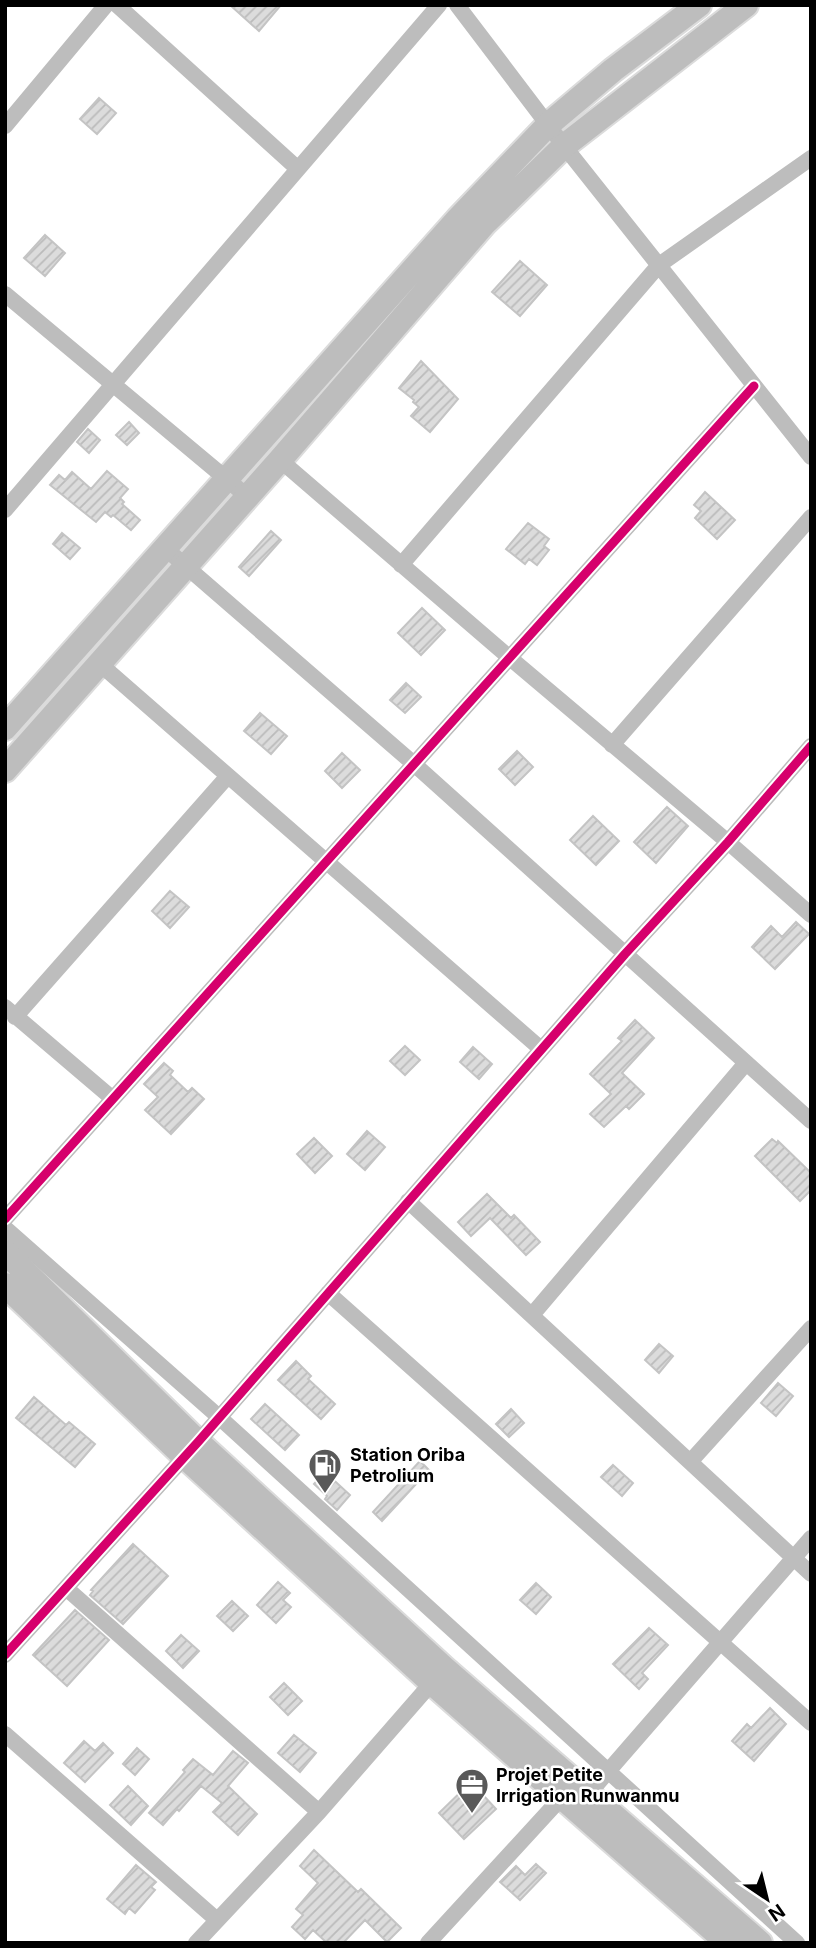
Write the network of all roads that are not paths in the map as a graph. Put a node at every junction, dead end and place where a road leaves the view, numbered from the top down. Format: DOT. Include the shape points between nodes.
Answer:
graph roads {
  1 [pos="106,5"];
  2 [pos="117,5"];
  3 [pos="439,5"];
  4 [pos="457,5"];
  5 [pos="699,5"];
  6 [pos="746,5"];
  7 [pos="549,124"];
  8 [pos="5,126"];
  9 [pos="564,146"];
  10 [pos="811,158"];
  11 [pos="298,169"];
  12 [pos="659,265"];
  13 [pos="5,294"];
  14 [pos="113,384"];
  15 [pos="754,386"];
  16 [pos="811,457"];
  17 [pos="280,460"];
  18 [pos="227,479"];
  19 [pos="248,497"];
  20 [pos="5,510"];
  21 [pos="811,517"];
  22 [pos="166,549"];
  23 [pos="401,565"];
  24 [pos="186,566"];
  25 [pos="510,658"];
  26 [pos="100,664"];
  27 [pos="5,727"];
  28 [pos="612,745"];
  29 [pos="811,746"];
  30 [pos="414,764"];
  31 [pos="5,770"];
  32 [pos="227,776"];
  33 [pos="729,842"];
  34 [pos="326,862"];
  35 [pos="811,915"];
  36 [pos="625,954"];
  37 [pos="10,1012"];
  38 [pos="541,1049"];
  39 [pos="746,1063"];
  40 [pos="113,1099"];
  41 [pos="811,1121"];
  42 [pos="408,1201"];
  43 [pos="5,1219"];
  44 [pos="5,1228"];
  45 [pos="5,1251"];
  46 [pos="5,1285"];
  47 [pos="328,1293"];
  48 [pos="532,1315"];
  49 [pos="811,1328"];
  50 [pos="219,1417"];
  51 [pos="191,1449"];
  52 [pos="690,1462"];
  53 [pos="811,1538"];
  54 [pos="794,1558"];
  55 [pos="811,1574"];
  56 [pos="66,1588"];
  57 [pos="720,1643"];
  58 [pos="5,1655"];
  59 [pos="438,1676"];
  60 [pos="811,1723"];
  61 [pos="5,1734"];
  62 [pos="608,1771"];
  63 [pos="575,1800"];
  64 [pos="319,1812"];
  65 [pos="217,1920"];
  66 [pos="759,1942"];
  67 [pos="195,1943"];
  68 [pos="428,1943"];
  69 [pos="728,1943"];
  70 [pos="797,1943"];
  1 -- 8 [label="street"];
  2 -- 11 [label="street"];
  3 -- 11 [label="street"];
  4 -- 7 [label="street"];
  5 -- 7 [label="main road"];
  6 -- 9 [label="main road"];
  7 -- 9 [label="street"];
  7 -- 18 [label="main road" via="458,219"];
  9 -- 12 [label="street"];
  9 -- 17 [label="main road" via="484,224"];
  10 -- 12 [label="street"];
  11 -- 14 [label="street"];
  12 -- 15 [label="street"];
  12 -- 23 [label="street"];
  13 -- 14 [label="street"];
  14 -- 18 [label="street"];
  14 -- 20 [label="street"];
  15 -- 16 [label="street"];
  15 -- 25 [label="street"];
  17 -- 19 [label="main road"];
  17 -- 23 [label="street"];
  18 -- 19 [label="street"];
  18 -- 22 [label="main road"];
  19 -- 24 [label="main road"];
  21 -- 28 [label="street"];
  22 -- 24 [label="street"];
  22 -- 27 [label="main road"];
  23 -- 25 [label="street"];
  24 -- 26 [label="main road"];
  24 -- 30 [label="street"];
  25 -- 28 [label="street"];
  25 -- 30 [label="street"];
  26 -- 31 [label="main road"];
  26 -- 32 [label="street"];
  28 -- 33 [label="street"];
  29 -- 33 [label="street"];
  30 -- 34 [label="street"];
  30 -- 36 [label="street"];
  32 -- 34 [label="street"];
  32 -- 37 [label="street"];
  33 -- 35 [label="street"];
  33 -- 36 [label="street"];
  34 -- 38 [label="street"];
  34 -- 40 [label="street"];
  36 -- 38 [label="street"];
  36 -- 39 [label="street"];
  37 -- 40 [label="street"];
  38 -- 42 [label="street"];
  39 -- 41 [label="street"];
  39 -- 48 [label="street"];
  40 -- 43 [label="street"];
  42 -- 47 [label="street"];
  42 -- 48 [label="street"];
  44 -- 50 [label="street"];
  45 -- 51 [label="main road"];
  46 -- 51 [label="main road"];
  47 -- 50 [label="street"];
  47 -- 57 [label="street"];
  48 -- 52 [label="street"];
  49 -- 52 [label="street"];
  50 -- 51 [label="street"];
  50 -- 62 [label="street"];
  51 -- 56 [label="street"];
  51 -- 59 [label="main road"];
  52 -- 54 [label="street"];
  53 -- 54 [label="street"];
  54 -- 55 [label="street"];
  54 -- 57 [label="street"];
  56 -- 58 [label="street"];
  56 -- 64 [label="street"];
  57 -- 60 [label="street"];
  57 -- 62 [label="street"];
  59 -- 63 [label="main road"];
  59 -- 64 [label="street"];
  61 -- 65 [label="street"];
  62 -- 63 [label="street"];
  62 -- 70 [label="street"];
  63 -- 66 [label="main road"];
  63 -- 68 [label="street"];
  63 -- 69 [label="main road"];
  64 -- 65 [label="street"];
  65 -- 67 [label="street"];
}
